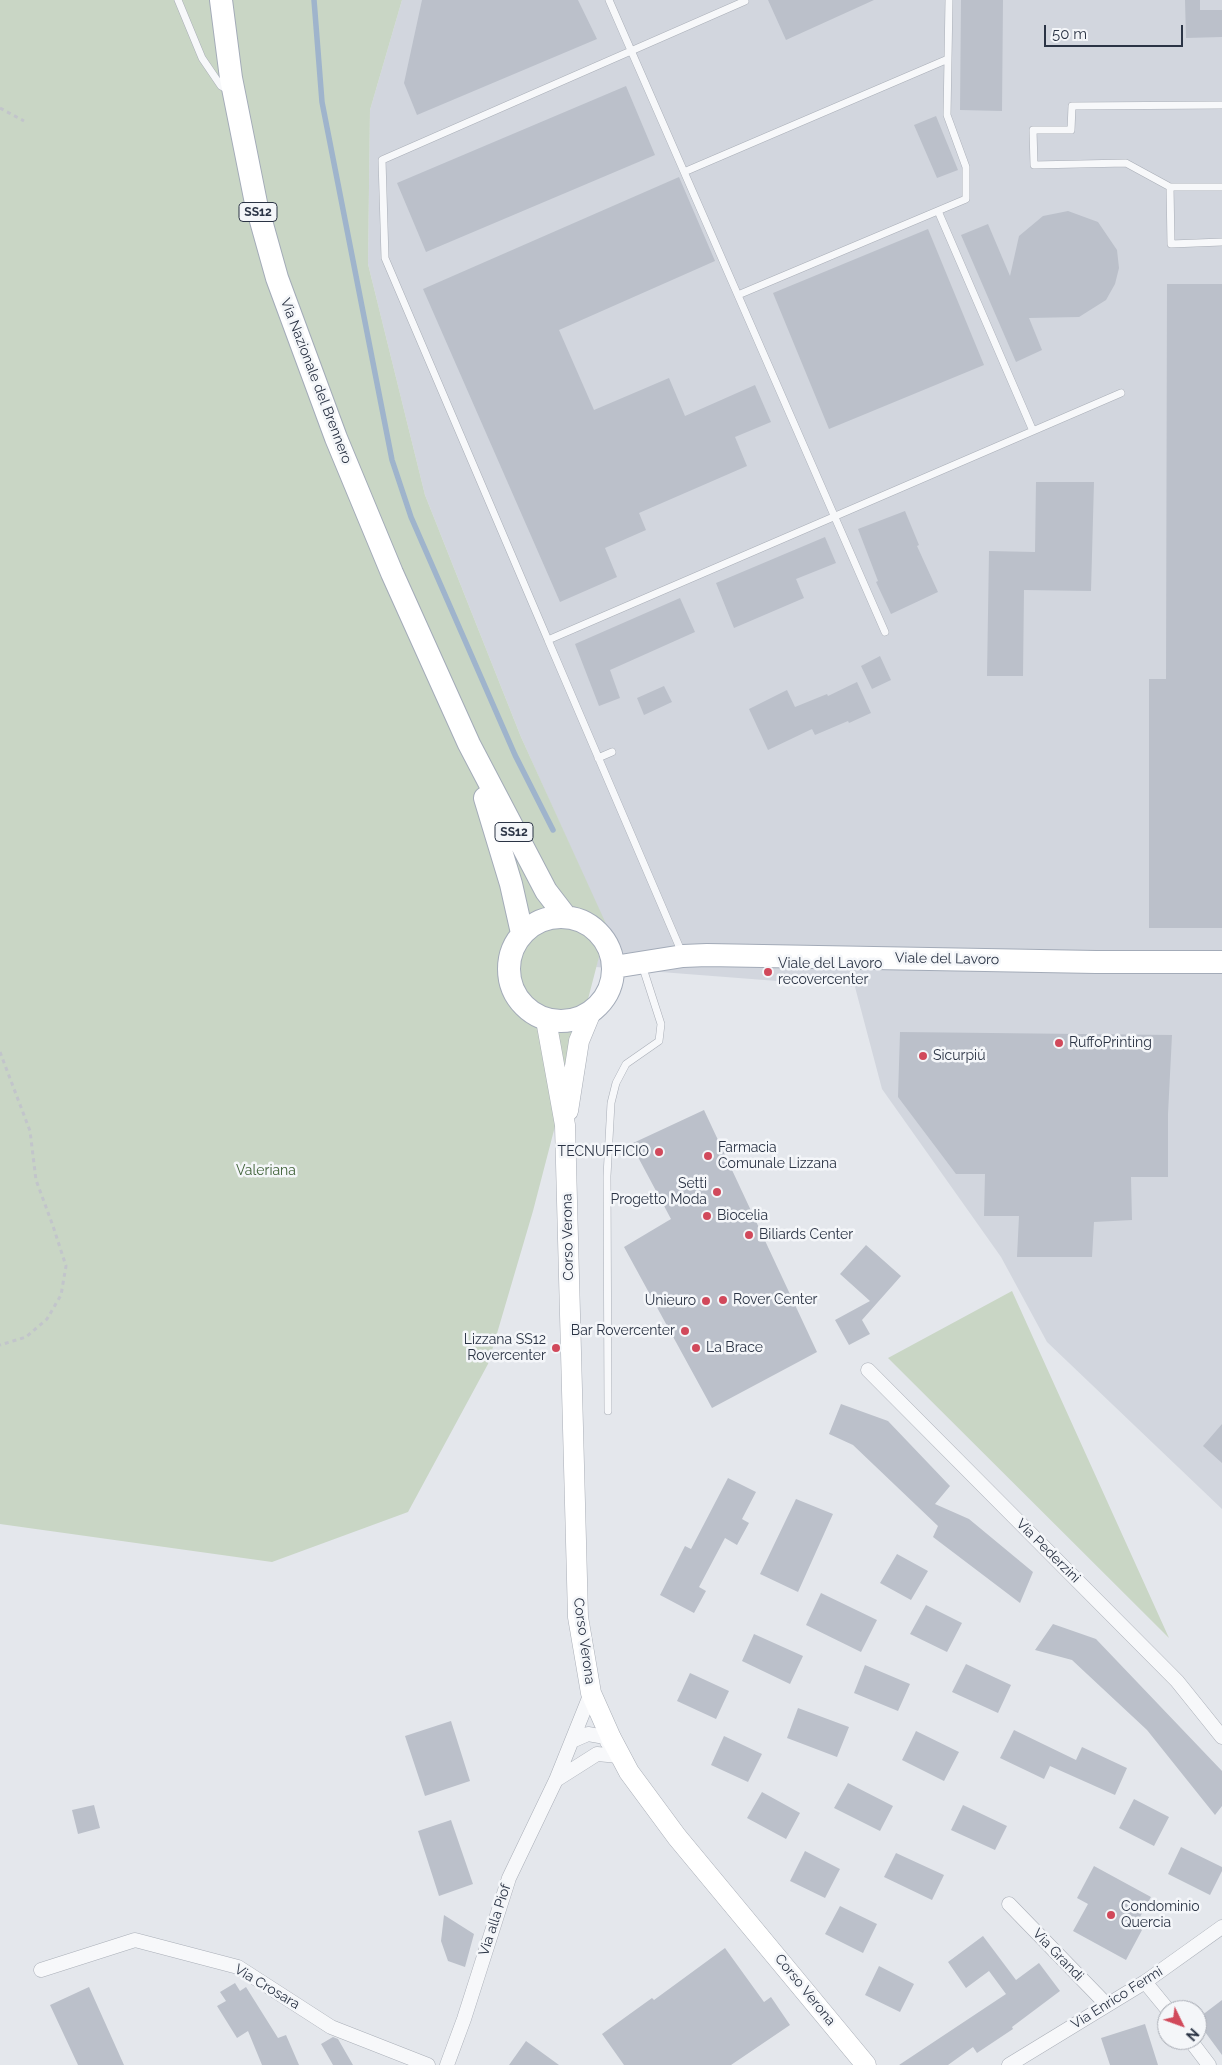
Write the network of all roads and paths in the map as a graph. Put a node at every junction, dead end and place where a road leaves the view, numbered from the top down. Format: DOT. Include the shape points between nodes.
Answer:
graph roads {
  1 [pos="178,0"];
  2 [pos="221,0"];
  3 [pos="609,0"];
  4 [pos="949,0"];
  5 [pos="745,1"];
  6 [pos="632,51"];
  7 [pos="948,59"];
  8 [pos="235,95"];
  9 [pos="1222,105"];
  10 [pos="0,108"];
  11 [pos="24,121"];
  12 [pos="684,172"];
  13 [pos="1170,187"];
  14 [pos="1222,187"];
  15 [pos="938,211"];
  16 [pos="1222,242"];
  17 [pos="738,295"];
  18 [pos="1121,393"];
  19 [pos="1033,431"];
  20 [pos="835,516"];
  21 [pos="885,632"];
  22 [pos="548,640"];
  23 [pos="469,744"];
  24 [pos="612,752"];
  25 [pos="598,758"];
  26 [pos="566,916"];
  27 [pos="522,933"];
  28 [pos="683,956"];
  29 [pos="641,962"];
  30 [pos="1222,962"];
  31 [pos="614,967"];
  32 [pos="591,1012"];
  33 [pos="546,1020"];
  34 [pos="0,1052"];
  35 [pos="565,1125"];
  36 [pos="0,1345"];
  37 [pos="868,1370"];
  38 [pos="608,1411"];
  39 [pos="591,1693"];
  40 [pos="1222,1737"];
  41 [pos="572,1741"];
  42 [pos="615,1747"];
  43 [pos="556,1780"];
  44 [pos="1009,1904"];
  45 [pos="1222,1927"];
  46 [pos="41,1970"];
  47 [pos="1145,1982"];
  48 [pos="1160,2000"];
  49 [pos="1106,2005"];
  50 [pos="1198,2050"];
  51 [pos="428,2065"];
  52 [pos="447,2065"];
  53 [pos="866,2065"];
  54 [pos="1009,2065"];
  55 [pos="1209,2065"];
  1 -- 8 [label="lane" via="202,58 221,86"];
  2 -- 8 [label="main road, Via Nazionale del Brennero / SS12"];
  3 -- 6 [label="lane"];
  4 -- 7 [label="lane"];
  5 -- 6 [label="lane"];
  6 -- 12 [label="lane"];
  6 -- 22 [label="lane" via="382,160 385,258"];
  7 -- 12 [label="lane"];
  7 -- 15 [label="lane" via="947,115 966,167 966,200"];
  8 -- 23 [label="main road, Via Nazionale del Brennero / SS12" via="256,203 277,278 336,438"];
  9 -- 13 [label="lane" via="1072,106 1072,130 1034,130 1034,165 1126,163"];
  10 -- 11 [label="path"];
  12 -- 17 [label="lane"];
  13 -- 14 [label="lane"];
  13 -- 16 [label="lane" via="1171,244"];
  15 -- 17 [label="lane"];
  15 -- 19 [label="lane"];
  17 -- 20 [label="lane"];
  18 -- 19 [label="lane"];
  19 -- 20 [label="lane"];
  20 -- 21 [label="lane"];
  20 -- 22 [label="lane"];
  22 -- 25 [label="lane"];
  23 -- 26 [label="main road, Via Nazionale del Brennero / SS12" via="546,892"];
  23 -- 27 [label="main road, Via Nazionale del Brennero / SS12" via="511,884"];
  24 -- 25 [label="lane"];
  25 -- 28 [label="lane"];
  26 -- 27 [label="main road" via="542,920"];
  26 -- 31 [label="main road, SS12" via="584,921 599,933 609,948"];
  27 -- 33 [label="main road" via="508,965 510,983 518,1000 530,1012"];
  28 -- 29 [label="main road, Viale del Lavoro"];
  28 -- 30 [label="main road, Viale del Lavoro"];
  29 -- 31 [label="main road, Viale del Lavoro"];
  29 -- 38 [label="lane" via="661,1024 659,1041 626,1064 616,1083 611,1103 607,1176"];
  31 -- 32 [label="main road" via="611,984 603,1000"];
  32 -- 33 [label="main road" via="569,1021"];
  32 -- 35 [label="main road" via="579,1042"];
  33 -- 35 [label="main road"];
  34 -- 36 [label="path" via="30,1131 36,1180 66,1266 61,1295 47,1319 26,1338"];
  35 -- 39 [label="main road, Corso Verona" via="578,1617"];
  37 -- 40 [label="street, Via Pederzini" via="1177,1681"];
  39 -- 41 [label="street, Via alla Piof"];
  39 -- 42 [label="main road, Corso Verona"];
  41 -- 42 [label="street" via="588,1734"];
  41 -- 43 [label="street, Via alla Piof"];
  42 -- 43 [label="street" via="597,1754"];
  42 -- 53 [label="main road, Corso Verona" via="629,1772 677,1837"];
  43 -- 52 [label="street, Via alla Piof" via="509,1878"];
  44 -- 49 [label="street, Via Grandi"];
  45 -- 47 [label="street, Via Enrico Fermi"];
  46 -- 51 [label="street, Via Crosara" via="135,1940 238,1967 331,2027"];
  47 -- 48 [label="street"];
  47 -- 49 [label="street, Via Enrico Fermi"];
  49 -- 54 [label="street, Via Enrico Fermi"];
  50 -- 55 [label="street"];
}
